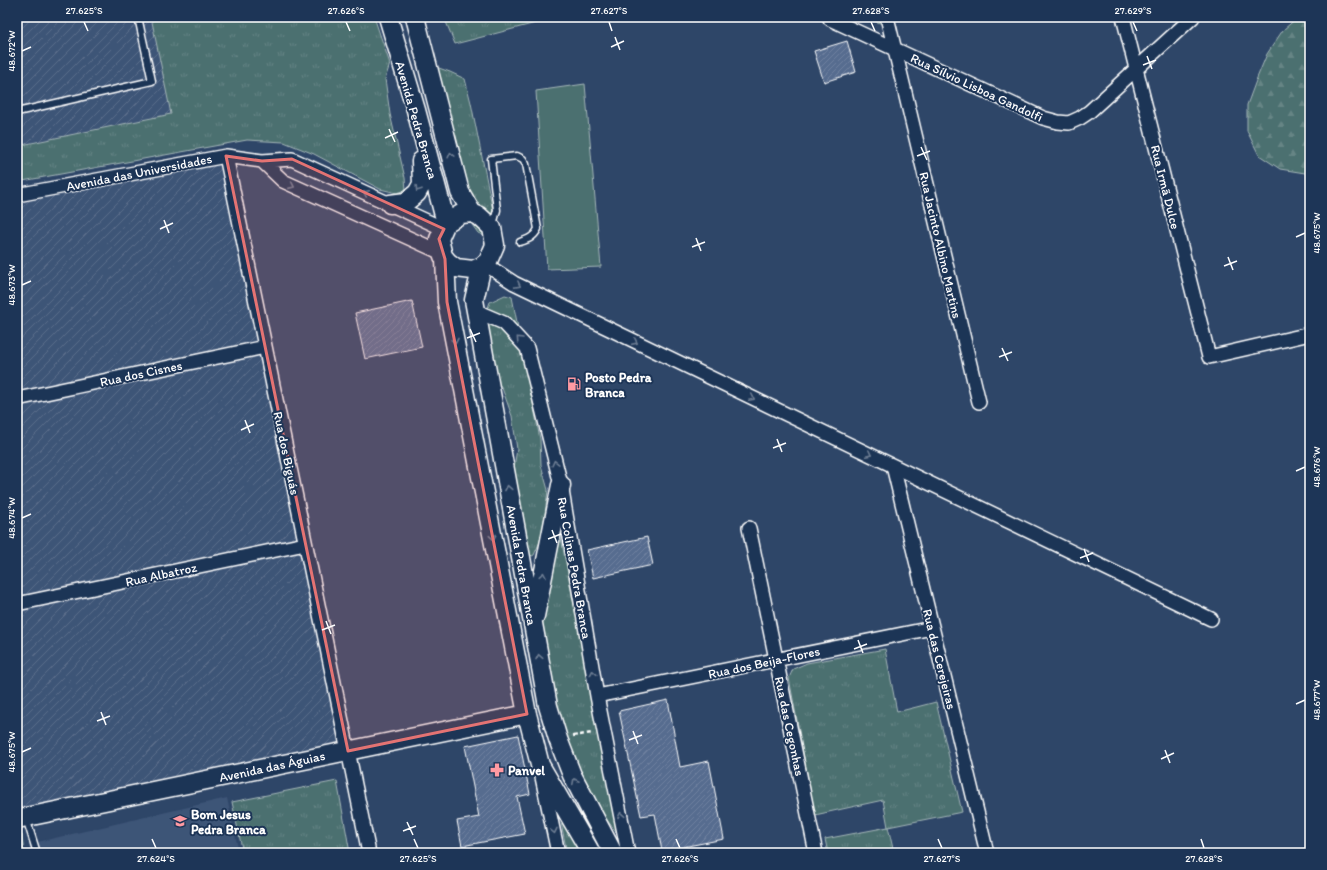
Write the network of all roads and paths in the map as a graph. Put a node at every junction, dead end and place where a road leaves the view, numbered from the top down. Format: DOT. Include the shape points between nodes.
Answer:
graph roads {
  1 [pos="138,17"];
  2 [pos="388,17"];
  3 [pos="415,17"];
  4 [pos="887,17"];
  5 [pos="1124,17"];
  6 [pos="1193,17"];
  7 [pos="830,19"];
  8 [pos="894,48"];
  9 [pos="1136,69"];
  10 [pos="416,110"];
  11 [pos="17,112"];
  12 [pos="226,156"];
  13 [pos="262,162"];
  14 [pos="17,195"];
  15 [pos="390,204"];
  16 [pos="472,213"];
  17 [pos="445,226"];
  18 [pos="492,228"];
  19 [pos="520,242"];
  20 [pos="444,256"];
  21 [pos="484,265"];
  22 [pos="476,311"];
  23 [pos="1310,334"];
  24 [pos="265,347"];
  25 [pos="17,399"];
  26 [pos="979,402"];
  27 [pos="893,466"];
  28 [pos="561,485"];
  29 [pos="749,528"];
  30 [pos="306,544"];
  31 [pos="17,604"];
  32 [pos="1211,619"];
  33 [pos="533,627"];
  34 [pos="932,628"];
  35 [pos="776,659"];
  36 [pos="597,696"];
  37 [pos="527,714"];
  38 [pos="348,751"];
  39 [pos="540,765"];
  40 [pos="22,818"];
  41 [pos="37,853"];
  42 [pos="369,853"];
  43 [pos="558,853"];
  44 [pos="591,853"];
  45 [pos="613,853"];
  46 [pos="628,853"];
  47 [pos="816,853"];
  48 [pos="987,853"];
  1 -- 11 [label="lane" via="152,81"];
  2 -- 10 [label="main road, Avenida Pedra Branca"];
  16 -- 3 [label="main road, Avenida Pedra Branca, one-way" via="460,192"];
  4 -- 8 [label="street, Rua Jacinto Albino Martins"];
  5 -- 9 [label="street, Rua Irmã Dulce"];
  6 -- 9 [label="street, Rua Sílvio Lisboa Gandolfi"];
  7 -- 8 [label="street, Rua Sílvio Lisboa Gandolfi"];
  8 -- 9 [label="street, Rua Sílvio Lisboa Gandolfi" via="1028,111 1058,122 1069,122 1089,112"];
  8 -- 26 [label="street, Rua Jacinto Albino Martins"];
  9 -- 23 [label="street, Rua Irmã Dulce" via="1209,357"];
  10 -- 15 [label="main road, one-way" via="422,184 417,193 406,202"];
  10 -- 17 [label="main road, Avenida Pedra Branca"];
  12 -- 13 [label="street, Avenida das Universidades"];
  12 -- 14 [label="street, Avenida das Universidades"];
  12 -- 24 [label="street, Rua dos Biguás"];
  15 -- 13 [label="street, Avenida das Universidades, one-way" via="292,159"];
  13 -- 20 [label="street, one-way" via="283,181"];
  15 -- 17 [label="street, Avenida das Universidades"];
  16 -- 17 [label="main road" via="461,214"];
  16 -- 18 [label="main road"];
  17 -- 20 [label="main road" via="439,239"];
  18 -- 19 [label="lane" via="497,210 491,159 517,156 523,158 538,229 530,238"];
  18 -- 21 [label="main road" via="495,245"];
  20 -- 21 [label="main road" via="456,268 473,270"];
  20 -- 37 [label="main road, Avenida Pedra Branca, one-way" via="448,302"];
  21 -- 22 [label="main road, Avenida Pedra Branca" via="474,300"];
  21 -- 27 [label="street, one-way" via="538,295"];
  28 -- 22 [label="street, Rua Colinas Pedra Branca, one-way" via="527,348 504,323"];
  33 -- 22 [label="main road, Avenida Pedra Branca, one-way"];
  24 -- 25 [label="street, Rua dos Cisnes"];
  24 -- 30 [label="street, Rua dos Biguás"];
  27 -- 32 [label="street"];
  27 -- 34 [label="street, Rua das Cerejeiras"];
  33 -- 28 [label="main road, one-way"];
  36 -- 28 [label="street, Rua Colinas Pedra Branca, one-way"];
  29 -- 35 [label="street, Rua das Cegonhas"];
  30 -- 31 [label="street, Rua Albatroz"];
  30 -- 38 [label="street, Rua dos Biguás"];
  45 -- 33 [label="main road, Avenida Pedra Branca, one-way" via="572,775 558,740 548,706"];
  34 -- 35 [label="street, Rua dos Beija-Flores"];
  34 -- 48 [label="street, Rua das Cerejeiras"];
  35 -- 36 [label="street, Rua dos Beija-Flores"];
  35 -- 47 [label="street, Rua das Cegonhas"];
  46 -- 36 [label="street, Rua Colinas Pedra Branca, one-way"];
  37 -- 38 [label="main road, Avenida das Águias"];
  37 -- 39 [label="main road, Avenida Pedra Branca"];
  38 -- 40 [label="main road, Avenida das Águias"];
  38 -- 42 [label="street, Rua dos Biguás"];
  39 -- 43 [label="street, Avenida Pedra Branca, one-way"];
  39 -- 44 [label="main road, Avenida Pedra Branca"];
  40 -- 41 [label="lane"];
}
